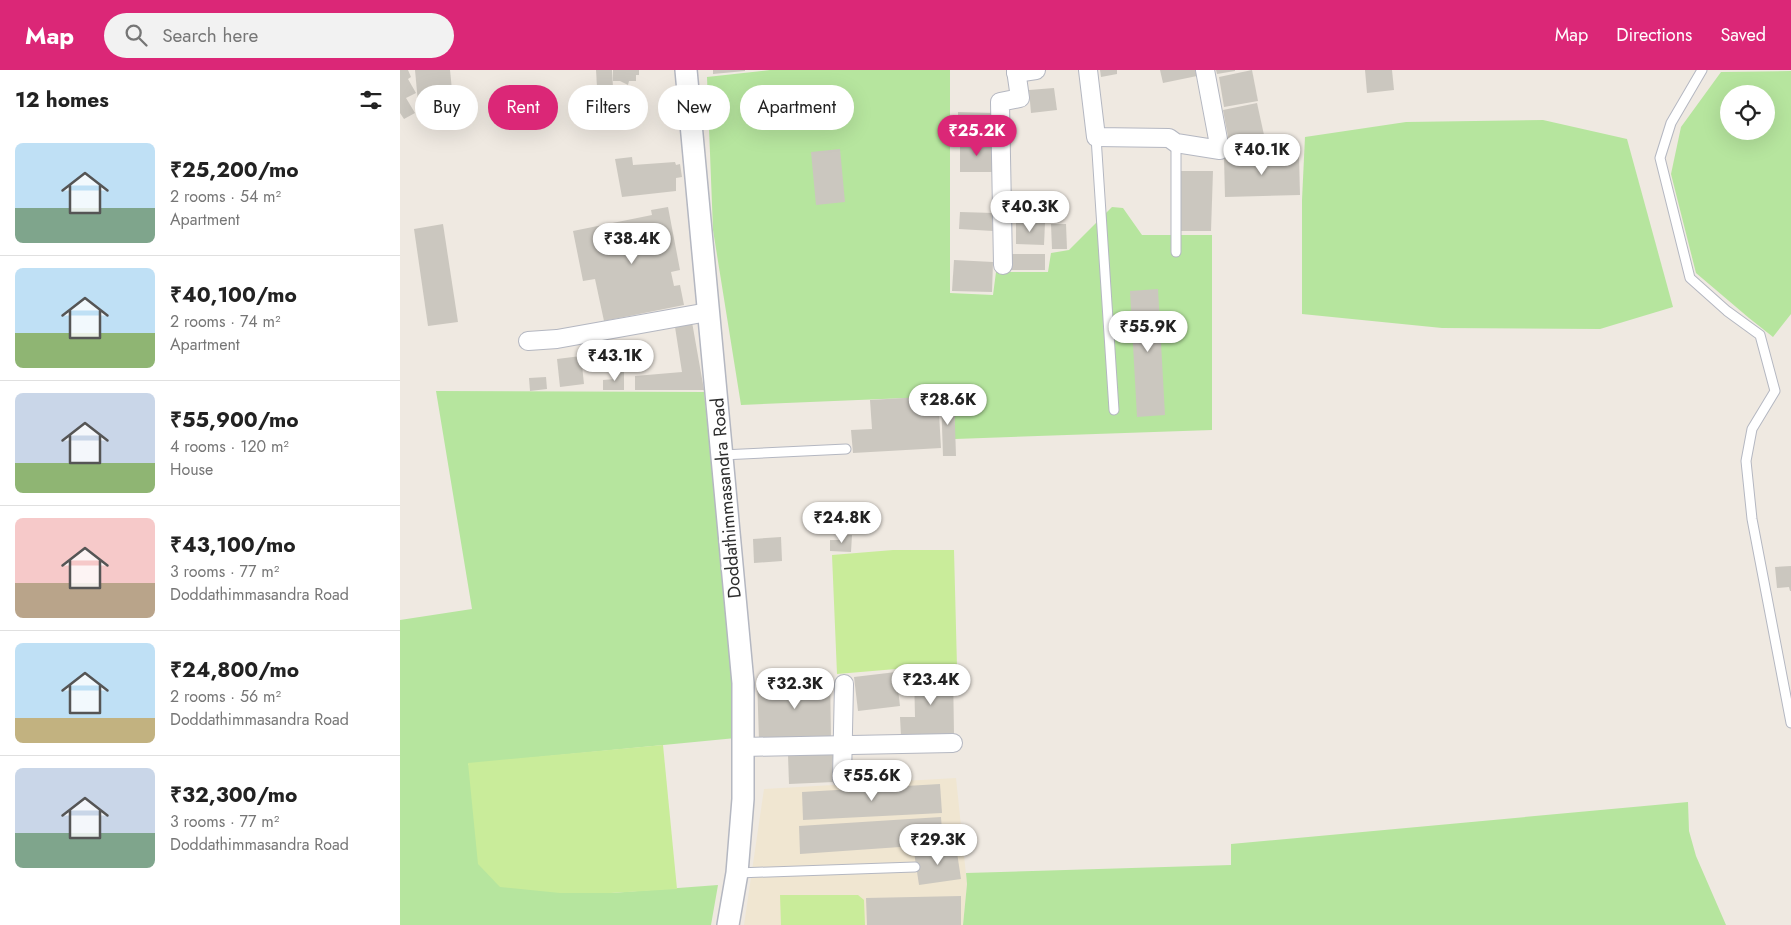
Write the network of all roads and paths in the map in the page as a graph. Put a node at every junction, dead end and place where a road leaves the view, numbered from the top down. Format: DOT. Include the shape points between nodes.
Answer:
graph roads {
  1 [pos="686,70"];
  2 [pos="1036,70"];
  3 [pos="1088,70"];
  4 [pos="1205,70"];
  5 [pos="1702,70"];
  6 [pos="1016,71"];
  7 [pos="1096,137"];
  8 [pos="1176,143"];
  9 [pos="1176,252"];
  10 [pos="1004,264"];
  11 [pos="708,312"];
  12 [pos="528,341"];
  13 [pos="1114,410"];
  14 [pos="846,449"];
  15 [pos="722,455"];
  16 [pos="844,684"];
  17 [pos="1791,724"];
  18 [pos="843,744"];
  19 [pos="953,744"];
  20 [pos="743,747"];
  21 [pos="842,778"];
  22 [pos="915,867"];
  23 [pos="737,873"];
  24 [pos="728,925"];
  1 -- 11 [label="street, Doddathimmasandra Road"];
  2 -- 6 [label="street"];
  3 -- 7 [label="street"];
  4 -- 8 [label="street" via="1220,150"];
  5 -- 17 [label="lane" via="1671,123 1660,158 1690,278 1760,335 1775,391 1752,429 1746,461 1752,519"];
  6 -- 10 [label="street" via="1020,98 1000,102"];
  7 -- 8 [label="street" via="1169,138"];
  7 -- 13 [label="lane"];
  8 -- 9 [label="lane"];
  11 -- 12 [label="street" via="557,339"];
  11 -- 15 [label="street, Doddathimmasandra Road"];
  14 -- 15 [label="lane"];
  15 -- 20 [label="street, Doddathimmasandra Road" via="743,683"];
  16 -- 18 [label="street"];
  18 -- 19 [label="street"];
  18 -- 20 [label="street"];
  18 -- 21 [label="street"];
  20 -- 23 [label="street, Doddathimmasandra Road"];
  22 -- 23 [label="lane"];
  23 -- 24 [label="street, Doddathimmasandra Road"];
}
